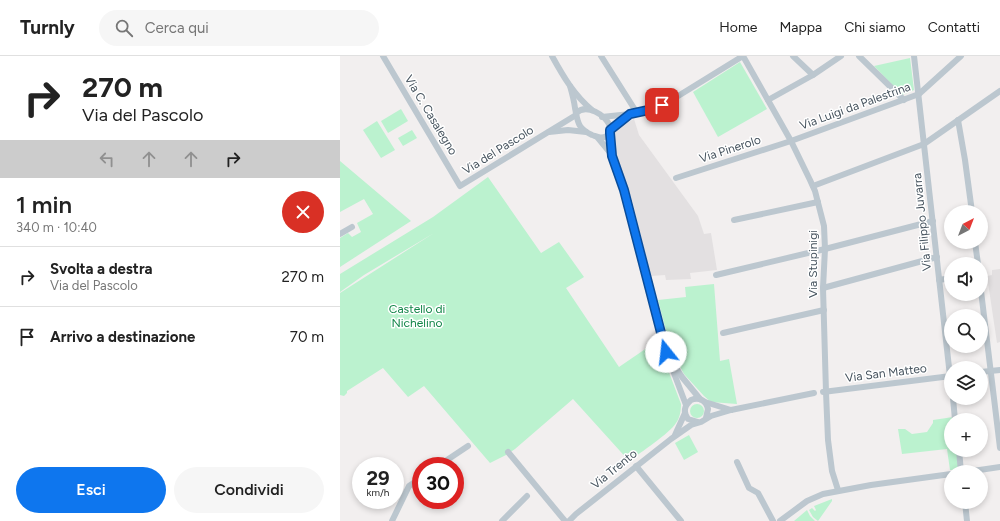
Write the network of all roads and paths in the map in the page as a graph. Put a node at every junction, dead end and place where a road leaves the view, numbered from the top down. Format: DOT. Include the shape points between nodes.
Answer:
graph roads {
  1 [pos="383,56"];
  2 [pos="552,56"];
  3 [pos="601,56"];
  4 [pos="743,56"];
  5 [pos="793,56"];
  6 [pos="841,56"];
  7 [pos="859,56"];
  8 [pos="914,56"];
  9 [pos="962,56"];
  10 [pos="813,75"];
  11 [pos="570,86"];
  12 [pos="1000,91"];
  13 [pos="919,94"];
  14 [pos="768,100"];
  15 [pos="904,100"];
  16 [pos="595,112"];
  17 [pos="634,113"];
  18 [pos="576,114"];
  19 [pos="602,117"];
  20 [pos="958,120"];
  21 [pos="586,132"];
  22 [pos="610,132"];
  23 [pos="548,133"];
  24 [pos="598,138"];
  25 [pos="791,141"];
  26 [pos="924,144"];
  27 [pos="612,156"];
  28 [pos="676,178"];
  29 [pos="460,186"];
  30 [pos="813,186"];
  31 [pos="818,202"];
  32 [pos="971,205"];
  33 [pos="734,220"];
  34 [pos="933,221"];
  35 [pos="352,227"];
  36 [pos="340,234"];
  37 [pos="825,250"];
  38 [pos="937,257"];
  39 [pos="716,275"];
  40 [pos="944,279"];
  41 [pos="939,280"];
  42 [pos="823,288"];
  43 [pos="982,301"];
  44 [pos="824,310"];
  45 [pos="723,332"];
  46 [pos="666,352"];
  47 [pos="948,361"];
  48 [pos="1000,370"];
  49 [pos="988,371"];
  50 [pos="991,371"];
  51 [pos="944,377"];
  52 [pos="824,392"];
  53 [pos="814,393"];
  54 [pos="703,401"];
  55 [pos="686,405"];
  56 [pos="731,410"];
  57 [pos="685,413"];
  58 [pos="705,419"];
  59 [pos="698,422"];
  60 [pos="674,436"];
  61 [pos="468,446"];
  62 [pos="1000,448"];
  63 [pos="508,452"];
  64 [pos="452,457"];
  65 [pos="738,462"];
  66 [pos="636,466"];
  67 [pos="1000,467"];
  68 [pos="988,469"];
  69 [pos="944,475"];
  70 [pos="412,484"];
  71 [pos="838,490"];
  72 [pos="527,496"];
  73 [pos="966,509"];
  74 [pos="392,521"];
  75 [pos="502,521"];
  76 [pos="565,521"];
  77 [pos="569,521"];
  78 [pos="680,521"];
  79 [pos="773,521"];
  80 [pos="780,521"];
  81 [pos="967,521"];
  1 -- 29 [label="street, Via C. Casalegno"];
  2 -- 11 [label="street"];
  3 -- 17 [label="street"];
  4 -- 14 [label="street, Via Stupinigi"];
  4 -- 17 [label="street" via="670,101 653,109"];
  5 -- 10 [label="street"];
  6 -- 10 [label="street"];
  7 -- 15 [label="street"];
  8 -- 13 [label="street, Via Filippo Juvarra"];
  9 -- 13 [label="street, Via Luigi da Palestrina"];
  10 -- 14 [label="street"];
  11 -- 16 [label="street" via="584,104"];
  11 -- 18 [label="street"];
  12 -- 20 [label="street"];
  13 -- 15 [label="street, Via Luigi da Palestrina"];
  13 -- 26 [label="street, Via Filippo Juvarra"];
  14 -- 25 [label="street, Via Stupinigi"];
  15 -- 25 [label="street, Via Luigi da Palestrina"];
  16 -- 18 [label="street" via="583,109"];
  16 -- 19 [label="street"];
  17 -- 19 [label="street"];
  17 -- 22 [label="street"];
  18 -- 21 [label="street" via="578,123"];
  18 -- 23 [label="street, Via del Pascolo"];
  19 -- 22 [label="street" via="608,122"];
  20 -- 26 [label="street"];
  20 -- 32 [label="street"];
  21 -- 23 [label="street, Via del Pascolo" via="568,130"];
  21 -- 24 [label="street"];
  22 -- 24 [label="street" via="607,136"];
  22 -- 27 [label="street"];
  23 -- 29 [label="street, Via del Pascolo"];
  24 -- 27 [label="street"];
  25 -- 28 [label="street, Via Pinerolo"];
  25 -- 30 [label="street, Via Stupinigi"];
  26 -- 30 [label="street"];
  26 -- 34 [label="street, Via Filippo Juvarra"];
  27 -- 46 [label="street" via="624,190"];
  30 -- 31 [label="street, Via Stupinigi"];
  31 -- 33 [label="street"];
  31 -- 37 [label="street, Via Stupinigi" via="824,226"];
  34 -- 37 [label="street"];
  34 -- 38 [label="street, Via Filippo Juvarra"];
  35 -- 36 [label="street"];
  37 -- 39 [label="street"];
  37 -- 42 [label="street, Via Stupinigi"];
  38 -- 41 [label="street, Via Filippo Juvarra"];
  38 -- 42 [label="street"];
  40 -- 41 [label="street"];
  41 -- 47 [label="street, Via Filippo Juvarra"];
  42 -- 44 [label="street, Via Stupinigi"];
  43 -- 50 [label="street"];
  44 -- 45 [label="street"];
  44 -- 52 [label="street, Via Stupinigi"];
  46 -- 54 [label="street" via="682,377"];
  46 -- 55 [label="street"];
  48 -- 50 [label="street"];
  49 -- 50 [label="street"];
  50 -- 62 [label="street"];
  51 -- 52 [label="street, Via San Matteo"];
  52 -- 71 [label="street, Via Stupinigi" via="832,471"];
  53 -- 56 [label="street"];
  54 -- 55 [label="street" via="690,400"];
  54 -- 56 [label="street"];
  54 -- 58 [label="street" via="708,408"];
  55 -- 57 [label="street"];
  56 -- 58 [label="street"];
  57 -- 59 [label="street" via="688,419"];
  57 -- 60 [label="street, Via Trento"];
  58 -- 59 [label="street"];
  59 -- 60 [label="street, Via Trento"];
  60 -- 66 [label="street, Via Trento"];
  61 -- 64 [label="street"];
  63 -- 76 [label="street"];
  65 -- 79 [label="street" via="749,488 758,493"];
  66 -- 77 [label="street, Via Trento"];
  66 -- 78 [label="street"];
  67 -- 68 [label="street"];
  69 -- 71 [label="street"];
  70 -- 74 [label="street"];
  71 -- 80 [label="street" via="807,501"];
  72 -- 75 [label="street"];
  73 -- 81 [label="street"];
}
